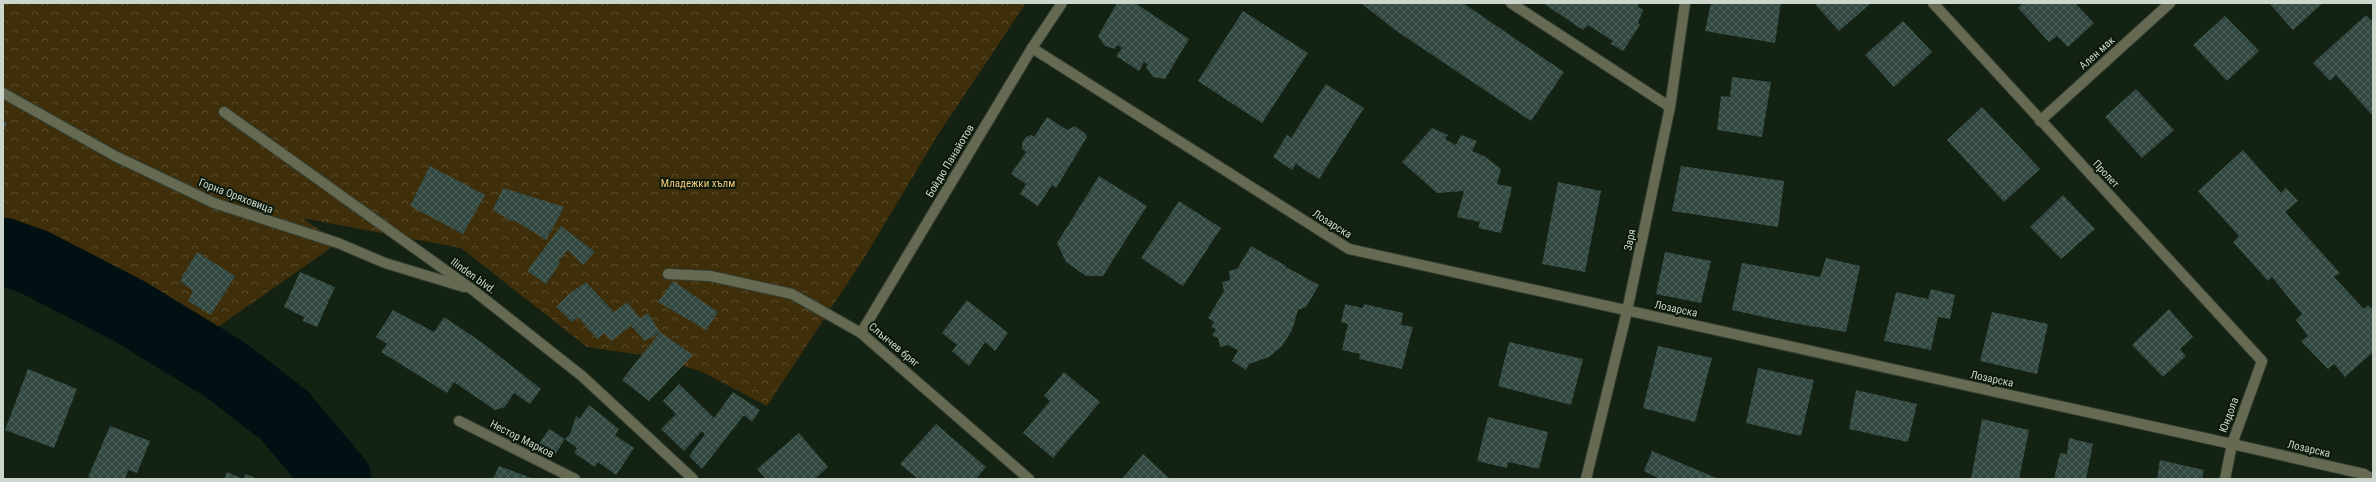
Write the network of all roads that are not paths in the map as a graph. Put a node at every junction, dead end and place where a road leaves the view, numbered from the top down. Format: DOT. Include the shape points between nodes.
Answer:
graph roads {
  1 [pos="1062,3"];
  2 [pos="1510,3"];
  3 [pos="1685,3"];
  4 [pos="1933,3"];
  5 [pos="2170,3"];
  6 [pos="1032,48"];
  7 [pos="3,93"];
  8 [pos="1670,107"];
  9 [pos="224,112"];
  10 [pos="2040,121"];
  11 [pos="668,274"];
  12 [pos="473,290"];
  13 [pos="1627,311"];
  14 [pos="861,333"];
  15 [pos="2262,362"];
  16 [pos="459,421"];
  17 [pos="2232,444"];
  18 [pos="2368,476"];
  19 [pos="575,479"];
  20 [pos="693,479"];
  21 [pos="1029,479"];
  22 [pos="1586,479"];
  23 [pos="2225,479"];
  1 -- 6 [label="street, Бойдю Панайотов"];
  2 -- 8 [label="street"];
  3 -- 8 [label="street, Заря"];
  4 -- 10 [label="street, Пролет"];
  5 -- 10 [label="street, Ален мак"];
  6 -- 13 [label="street, Лозарска" via="1349,249"];
  6 -- 14 [label="street, Бойдю Панайотов"];
  7 -- 12 [label="street, Горна Оряховица" via="115,156 214,203 338,243 385,263"];
  8 -- 13 [label="street, Заря"];
  9 -- 12 [label="street, Ilinden blvd."];
  10 -- 15 [label="street, Пролет"];
  11 -- 14 [label="street, Слънчев бряг" via="710,276 792,294"];
  12 -- 20 [label="street, Ilinden blvd." via="582,376"];
  13 -- 17 [label="street, Лозарска"];
  13 -- 22 [label="street, Заря"];
  14 -- 21 [label="street, Слънчев бряг"];
  15 -- 17 [label="street, Юндола"];
  16 -- 19 [label="street, Нестор Марков"];
  17 -- 18 [label="street, Лозарска"];
  17 -- 23 [label="street, Юндола"];
}
